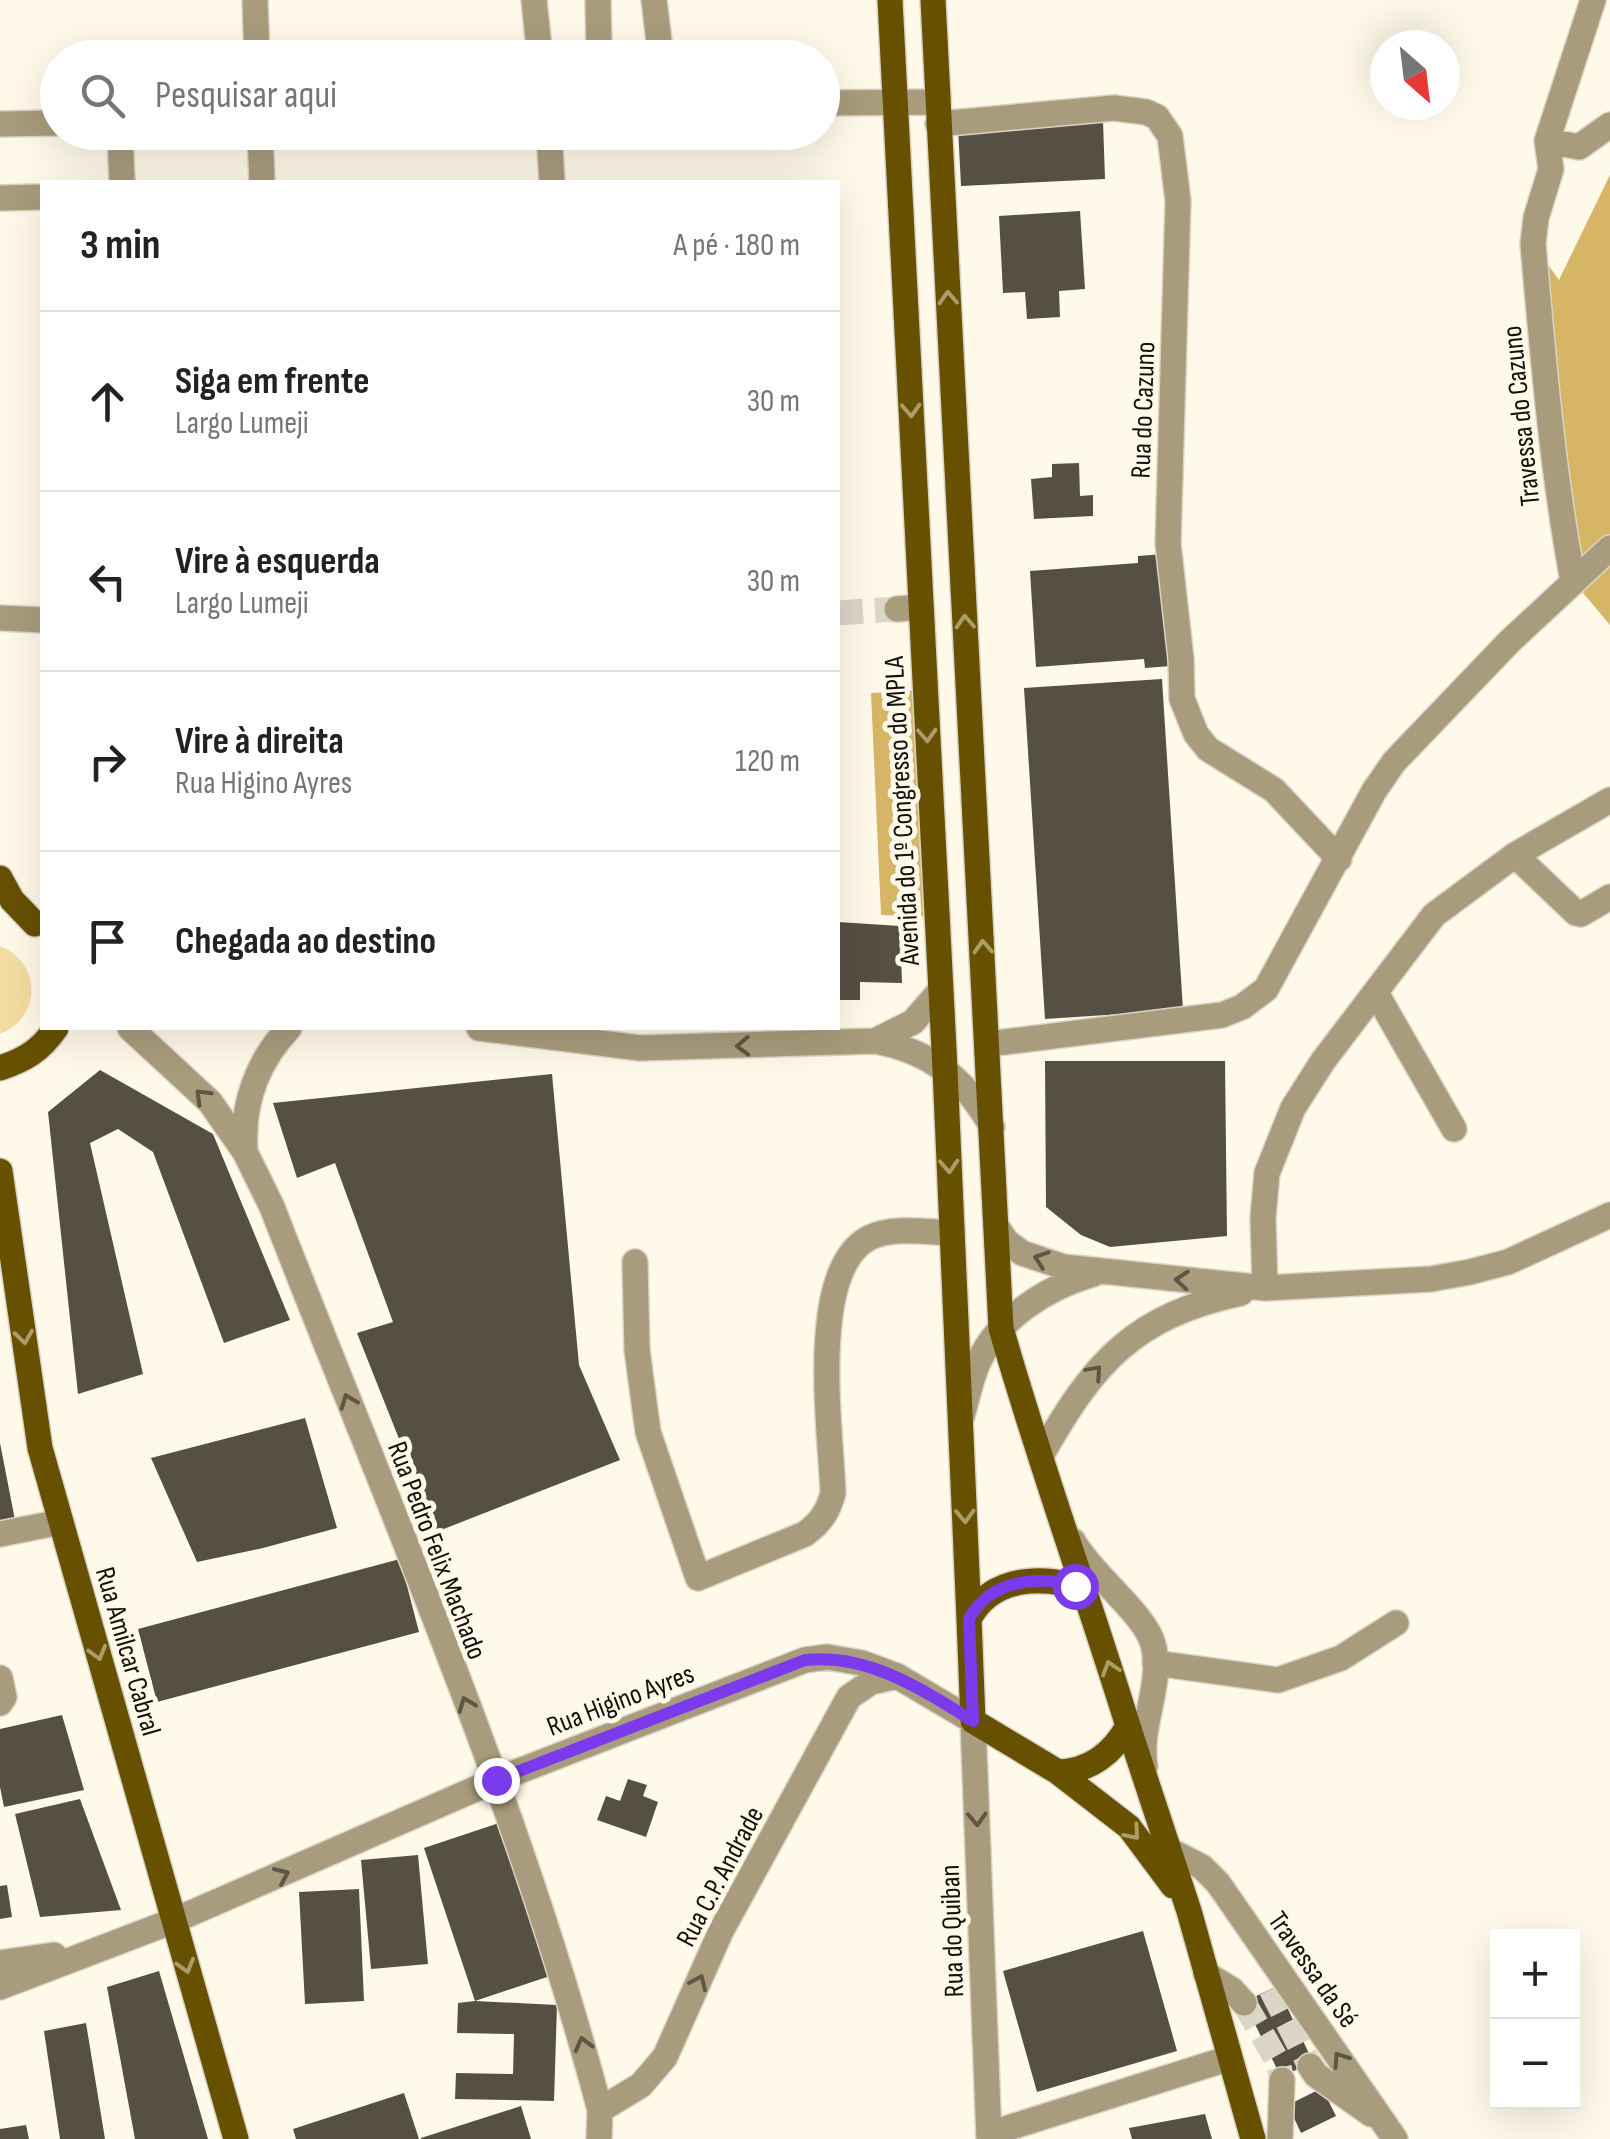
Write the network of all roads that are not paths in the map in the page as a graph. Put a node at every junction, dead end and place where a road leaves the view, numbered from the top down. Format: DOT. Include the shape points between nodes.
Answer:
graph roads {
  1 [pos="255,0"];
  2 [pos="534,0"];
  3 [pos="598,0"];
  4 [pos="654,0"];
  5 [pos="890,0"];
  6 [pos="933,0"];
  7 [pos="1592,0"];
  8 [pos="256,40"];
  9 [pos="538,40"];
  10 [pos="599,40"];
  11 [pos="658,40"];
  12 [pos="840,103"];
  13 [pos="895,103"];
  14 [pos="938,113"];
  15 [pos="40,123"];
  16 [pos="0,124"];
  17 [pos="1610,125"];
  18 [pos="1547,141"];
  19 [pos="121,150"];
  20 [pos="261,150"];
  21 [pos="549,150"];
  22 [pos="122,180"];
  23 [pos="262,180"];
  24 [pos="552,180"];
  25 [pos="40,197"];
  26 [pos="0,198"];
  27 [pos="1610,548"];
  28 [pos="1573,580"];
  29 [pos="0,618"];
  30 [pos="40,620"];
  31 [pos="1610,800"];
  32 [pos="1515,855"];
  33 [pos="1339,859"];
  34 [pos="0,878"];
  35 [pos="1610,897"];
  36 [pos="0,912"];
  37 [pos="38,928"];
  38 [pos="940,991"];
  39 [pos="1376,993"];
  40 [pos="55,1030"];
  41 [pos="132,1030"];
  42 [pos="287,1030"];
  43 [pos="522,1030"];
  44 [pos="875,1041"];
  45 [pos="988,1044"];
  46 [pos="0,1068"];
  47 [pos="945,1069"];
  48 [pos="992,1127"];
  49 [pos="1454,1129"];
  50 [pos="245,1152"];
  51 [pos="0,1171"];
  52 [pos="1610,1215"];
  53 [pos="996,1226"];
  54 [pos="952,1233"];
  55 [pos="636,1262"];
  56 [pos="1098,1272"];
  57 [pos="1265,1288"];
  58 [pos="1001,1328"];
  59 [pos="962,1419"];
  60 [pos="1042,1454"];
  61 [pos="61,1522"];
  62 [pos="1066,1529"];
  63 [pos="0,1534"];
  64 [pos="1085,1589"];
  65 [pos="1134,1613"];
  66 [pos="969,1619"];
  67 [pos="1396,1623"];
  68 [pos="1154,1672"];
  69 [pos="896,1676"];
  70 [pos="0,1678"];
  71 [pos="0,1703"];
  72 [pos="973,1721"];
  73 [pos="1128,1726"];
  74 [pos="1058,1772"];
  75 [pos="496,1780"];
  76 [pos="1150,1791"];
  77 [pos="1169,1850"];
  78 [pos="1189,1911"];
  79 [pos="174,1921"];
  80 [pos="1262,1946"];
  81 [pos="94,1950"];
  82 [pos="0,1963"];
  83 [pos="1206,1974"];
  84 [pos="0,1987"];
  85 [pos="1271,1989"];
  86 [pos="1244,2003"];
  87 [pos="1230,2058"];
  88 [pos="1310,2066"];
  89 [pos="1282,2080"];
  90 [pos="600,2110"];
  91 [pos="1389,2131"];
  92 [pos="989,2136"];
  93 [pos="236,2139"];
  94 [pos="598,2139"];
  95 [pos="1253,2139"];
  96 [pos="1280,2139"];
  1 -- 8 [label="street"];
  2 -- 9 [label="street"];
  3 -- 10 [label="street"];
  4 -- 11 [label="street"];
  5 -- 13 [label="main road, Avenida do 1º Congresso do MPLA"];
  6 -- 14 [label="main road"];
  7 -- 18 [label="street, Travessa do Cazuno"];
  12 -- 13 [label="street"];
  13 -- 14 [label="street"];
  13 -- 38 [label="main road, Avenida do 1º Congresso do MPLA, one-way" via="909,608"];
  14 -- 33 [label="street, Rua do Cazuno" via="1114,108 1146,112 1166,127 1178,201 1168,543 1182,699 1208,748 1274,790"];
  45 -- 14 [label="main road, one-way"];
  15 -- 16 [label="street"];
  17 -- 18 [label="street" via="1578,147"];
  18 -- 28 [label="street, Travessa do Cazuno" via="1551,169 1533,244 1549,422"];
  19 -- 22 [label="street"];
  20 -- 23 [label="street"];
  21 -- 24 [label="street"];
  25 -- 26 [label="street"];
  27 -- 28 [label="street"];
  28 -- 33 [label="street" via="1394,762"];
  29 -- 30 [label="street"];
  31 -- 32 [label="street"];
  32 -- 35 [label="street" via="1576,912"];
  32 -- 39 [label="street" via="1434,915"];
  33 -- 45 [label="street" via="1281,967 1242,1007 1222,1015"];
  34 -- 37 [label="main road"];
  36 -- 37 [label="main road"];
  38 -- 44 [label="street" via="913,1022"];
  38 -- 47 [label="main road, Avenida do 1º Congresso do MPLA"];
  39 -- 49 [label="street"];
  39 -- 57 [label="street" via="1323,1061 1278,1141 1263,1217"];
  40 -- 46 [label="main road" via="24,1060"];
  50 -- 41 [label="street, Rua Pedro Felix Machado, one-way" via="210,1102"];
  42 -- 50 [label="street" via="253,1084"];
  44 -- 43 [label="street, one-way" via="640,1048"];
  44 -- 47 [label="street" via="915,1051"];
  45 -- 48 [label="main road"];
  47 -- 48 [label="street"];
  47 -- 54 [label="main road, Avenida do 1º Congresso do MPLA, one-way"];
  48 -- 53 [label="main road"];
  75 -- 50 [label="street, Rua Pedro Felix Machado, one-way"];
  51 -- 61 [label="main road, Rua Amilcar Cabral, one-way" via="40,1448"];
  52 -- 57 [label="street" via="1508,1262 1470,1272"];
  56 -- 53 [label="street, one-way" via="1022,1253"];
  53 -- 58 [label="main road"];
  54 -- 55 [label="street" via="872,1236 846,1260 831,1300 829,1510 805,1534 698,1578 648,1432 636,1350"];
  54 -- 59 [label="main road, Avenida do 1º Congresso do MPLA"];
  57 -- 56 [label="street, one-way"];
  56 -- 58 [label="street" via="1028,1305"];
  60 -- 57 [label="street, one-way" via="1088,1379 1136,1334 1186,1308"];
  58 -- 59 [label="street" via="978,1362"];
  58 -- 60 [label="main road"];
  59 -- 66 [label="main road, Avenida do 1º Congresso do MPLA, one-way"];
  60 -- 62 [label="main road"];
  61 -- 63 [label="street"];
  61 -- 79 [label="main road, Rua Amilcar Cabral, one-way"];
  62 -- 64 [label="main road"];
  62 -- 65 [label="street" via="1082,1559"];
  64 -- 65 [label="street"];
  64 -- 66 [label="main road" via="1054,1580 1010,1584"];
  73 -- 64 [label="main road, one-way"];
  65 -- 68 [label="street" via="1153,1643"];
  66 -- 72 [label="main road"];
  67 -- 68 [label="street" via="1341,1658 1278,1680"];
  68 -- 73 [label="street"];
  68 -- 76 [label="street" via="1144,1736"];
  69 -- 72 [label="street, Rua Higino Ayres"];
  69 -- 75 [label="street, Rua Higino Ayres" via="862,1663 805,1660"];
  90 -- 69 [label="street, Rua C.P. Andrade, one-way" via="640,2085 666,2057 721,1931 849,1697"];
  70 -- 71 [label="street"];
  72 -- 74 [label="main road"];
  72 -- 92 [label="street, Rua do Quiban, one-way"];
  73 -- 74 [label="main road" via="1096,1761"];
  73 -- 76 [label="main road"];
  74 -- 78 [label="main road, one-way" via="1129,1826"];
  79 -- 75 [label="street, Rua Higino Ayres, one-way"];
  90 -- 75 [label="street, Rua Pedro Felix Machado, one-way" via="545,1917"];
  76 -- 77 [label="main road"];
  77 -- 78 [label="main road"];
  77 -- 80 [label="street, Travessa da Sé" via="1218,1883"];
  78 -- 83 [label="main road"];
  79 -- 81 [label="street, Rua Higino Ayres"];
  79 -- 93 [label="main road, Rua Amilcar Cabral, one-way"];
  80 -- 85 [label="street"];
  91 -- 80 [label="street, Travessa da Sé, one-way"];
  81 -- 82 [label="street"];
  81 -- 84 [label="street"];
  83 -- 86 [label="street"];
  83 -- 87 [label="main road"];
  87 -- 92 [label="street"];
  87 -- 95 [label="main road"];
  88 -- 91 [label="street"];
  89 -- 96 [label="street"];
  90 -- 94 [label="street, Rua Pedro Felix Machado"];
}
